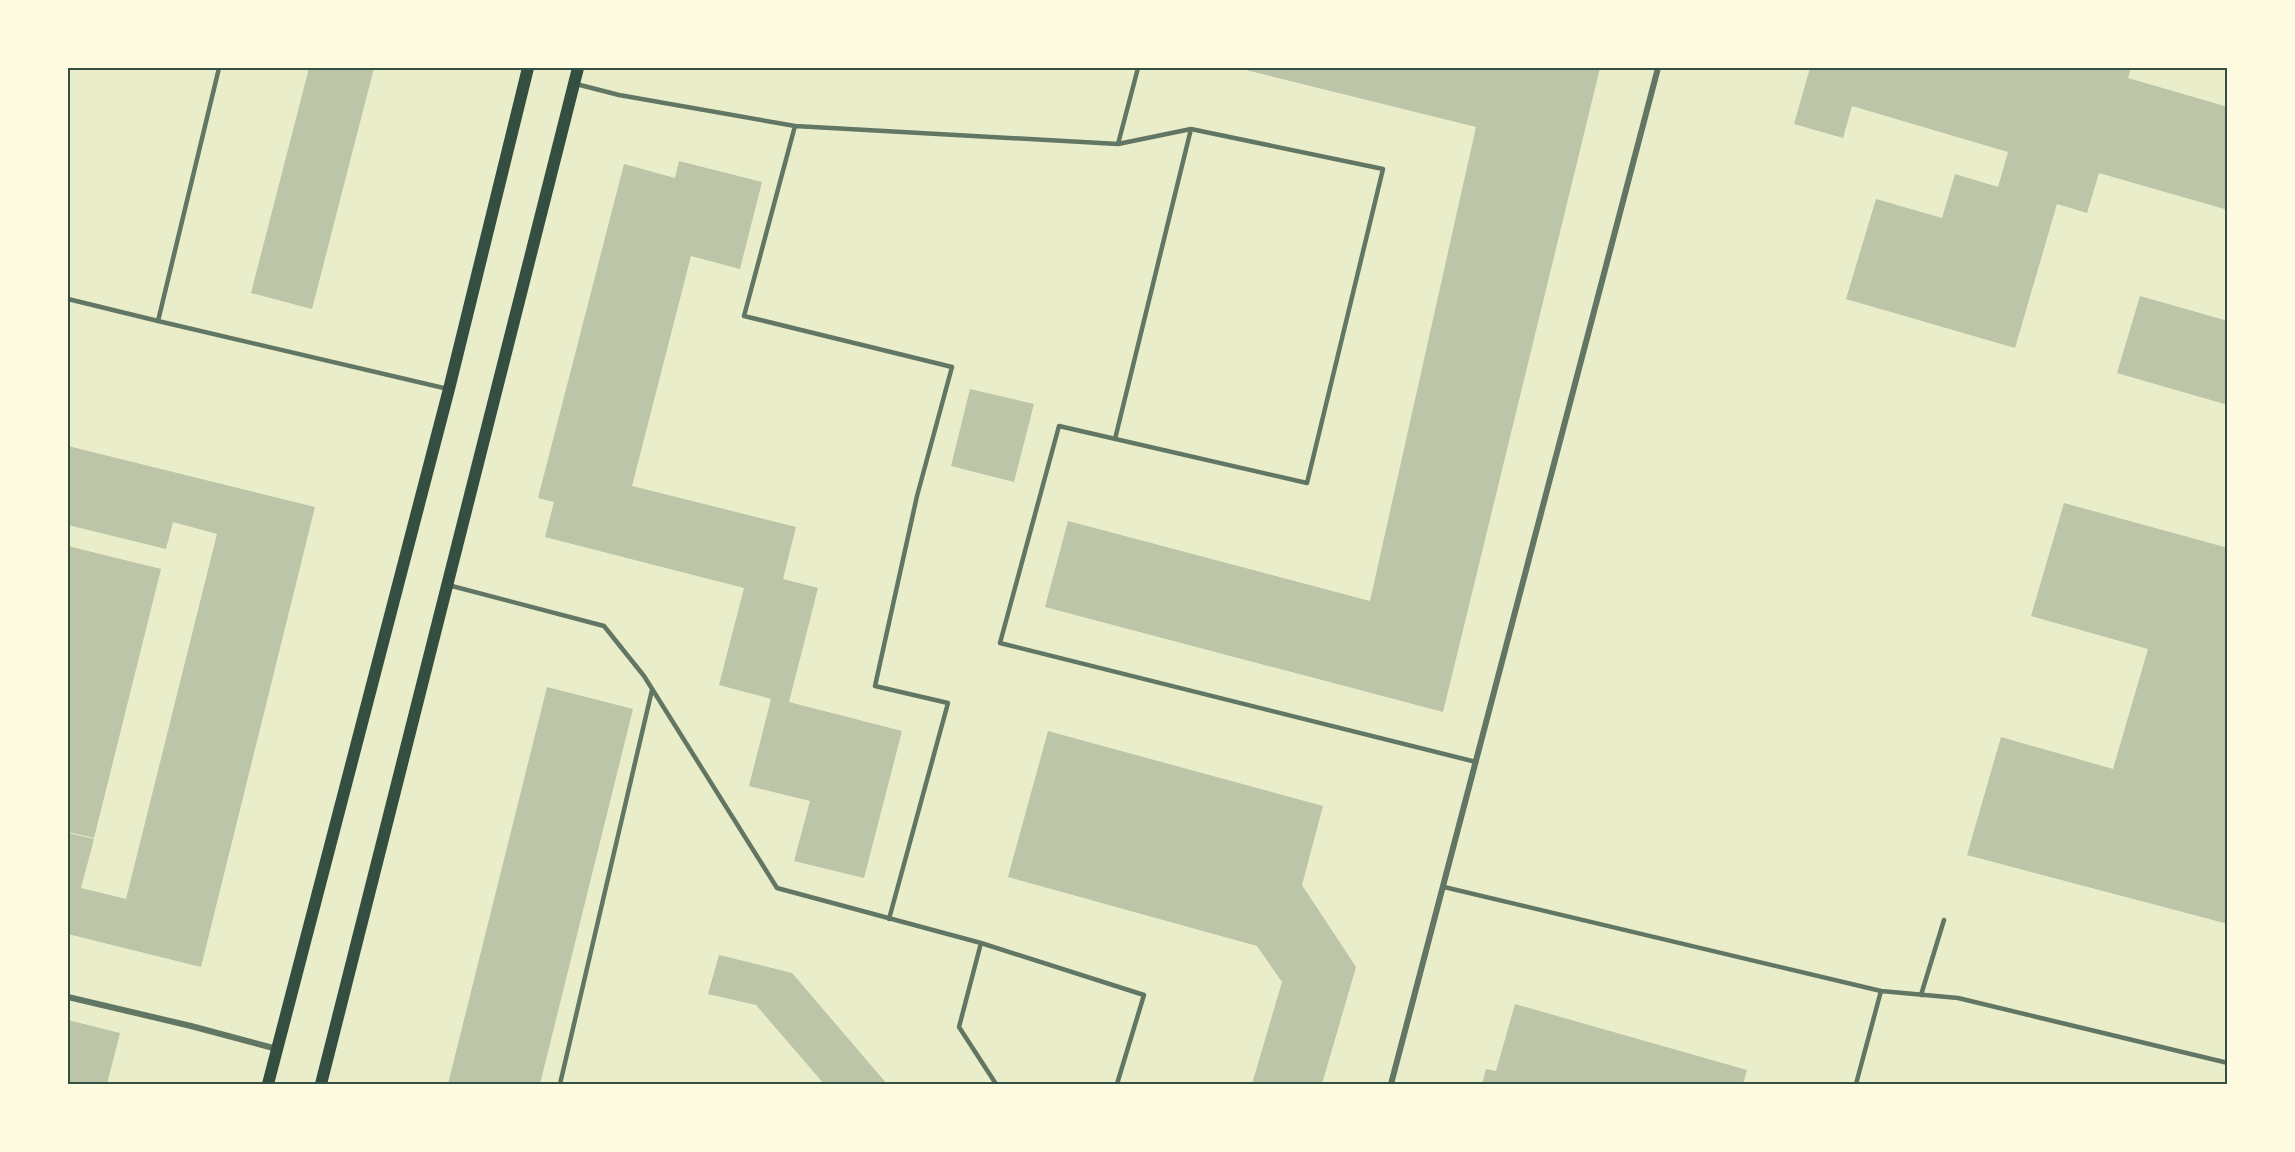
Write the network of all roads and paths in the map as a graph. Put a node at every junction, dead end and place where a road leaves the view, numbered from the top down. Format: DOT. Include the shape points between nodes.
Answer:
graph roads {
  1 [pos="219,68"];
  2 [pos="528,68"];
  3 [pos="578,68"];
  4 [pos="1138,68"];
  5 [pos="1658,68"];
  6 [pos="574,83"];
  7 [pos="795,126"];
  8 [pos="1191,129"];
  9 [pos="1118,144"];
  10 [pos="68,299"];
  11 [pos="158,321"];
  12 [pos="449,390"];
  13 [pos="1115,439"];
  14 [pos="447,585"];
  15 [pos="652,690"];
  16 [pos="1476,762"];
  17 [pos="1444,887"];
  18 [pos="890,919"];
  19 [pos="1944,920"];
  20 [pos="981,943"];
  21 [pos="1881,991"];
  22 [pos="1921,995"];
  23 [pos="68,997"];
  24 [pos="277,1049"];
  25 [pos="2228,1063"];
  26 [pos="268,1084"];
  27 [pos="321,1084"];
  28 [pos="560,1084"];
  29 [pos="996,1084"];
  30 [pos="1117,1084"];
  31 [pos="1391,1084"];
  32 [pos="1856,1084"];
  1 -- 11 [label="lane"];
  2 -- 12 [label="main road"];
  3 -- 6 [label="main road"];
  4 -- 9 [label="lane"];
  5 -- 16 [label="street"];
  6 -- 7 [label="lane" via="619,95"];
  6 -- 14 [label="main road"];
  7 -- 9 [label="lane"];
  7 -- 18 [label="lane" via="744,316 952,366 917,496 875,686 948,703"];
  8 -- 9 [label="lane"];
  8 -- 13 [label="lane"];
  8 -- 13 [label="lane" via="1383,169 1313,460 1307,483"];
  10 -- 11 [label="lane"];
  11 -- 12 [label="lane"];
  12 -- 24 [label="main road"];
  13 -- 16 [label="lane" via="1059,426 1000,643"];
  14 -- 15 [label="lane" via="604,626"];
  14 -- 27 [label="main road"];
  15 -- 18 [label="lane" via="777,888"];
  15 -- 28 [label="lane"];
  16 -- 17 [label="street"];
  17 -- 21 [label="lane"];
  17 -- 31 [label="street"];
  18 -- 20 [label="lane"];
  19 -- 22 [label="lane"];
  20 -- 29 [label="lane" via="959,1027"];
  20 -- 30 [label="lane" via="1144,994"];
  21 -- 22 [label="lane"];
  21 -- 32 [label="lane"];
  22 -- 25 [label="lane" via="1958,998"];
  23 -- 24 [label="street"];
  24 -- 26 [label="main road"];
}
